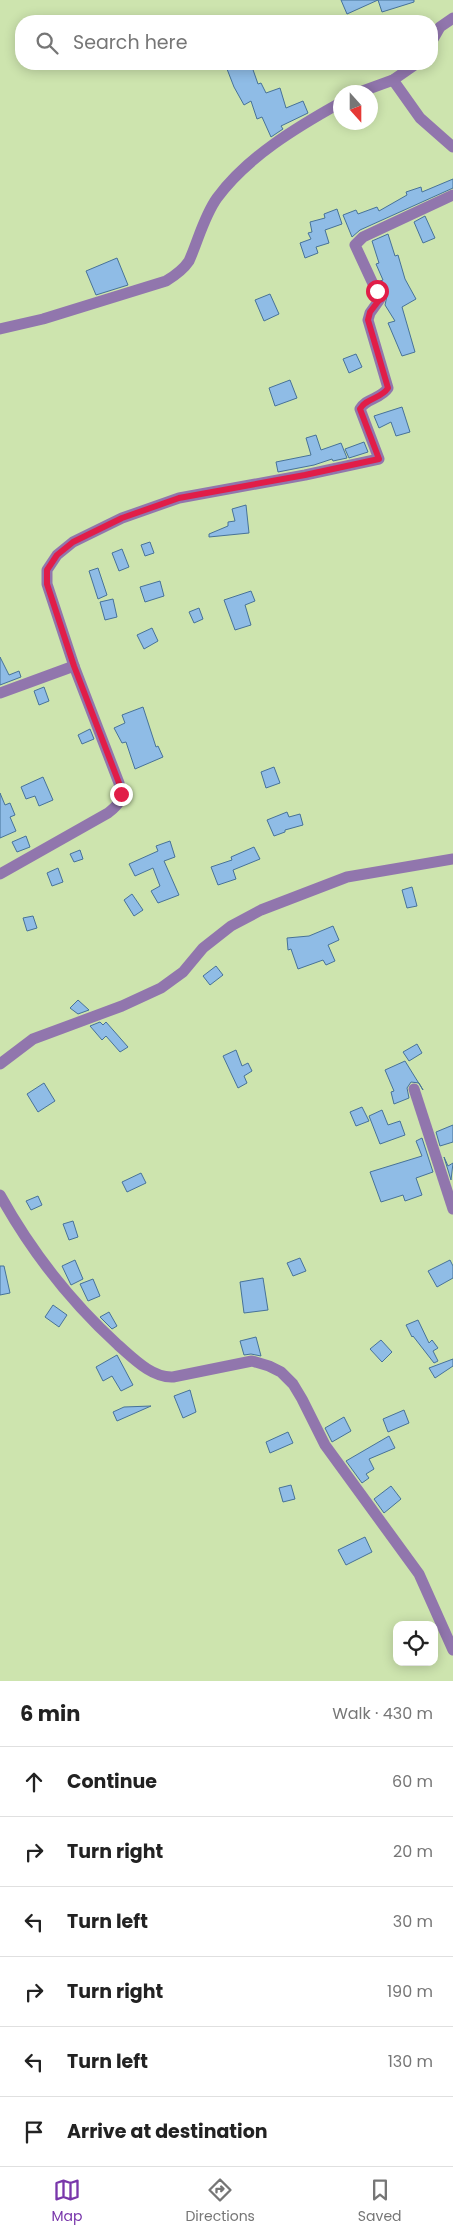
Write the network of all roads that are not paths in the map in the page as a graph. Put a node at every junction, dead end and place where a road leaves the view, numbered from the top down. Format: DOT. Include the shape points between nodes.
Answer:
graph roads {
  1 [pos="453,18"];
  2 [pos="438,30"];
  3 [pos="407,70"];
  4 [pos="393,80"];
  5 [pos="378,85"];
  6 [pos="333,108"];
  7 [pos="453,148"];
  8 [pos="453,195"];
  9 [pos="0,329"];
  10 [pos="74,666"];
  11 [pos="0,693"];
  12 [pos="453,858"];
  13 [pos="0,874"];
  14 [pos="0,1064"];
  15 [pos="414,1089"];
  16 [pos="0,1195"];
  17 [pos="453,1209"];
  18 [pos="453,1650"];
  1 -- 2 [label="street"];
  3 -- 4 [label="street"];
  4 -- 5 [label="street"];
  4 -- 7 [label="street" via="420,118"];
  6 -- 9 [label="street" via="267,150 234,178 216,200 189,261 176,276"];
  8 -- 10 [label="street" via="363,237 355,245 380,299 368,320 388,388 360,409 379,459 179,498 122,518 73,542 57,555 47,570 47,584"];
  10 -- 11 [label="street"];
  10 -- 13 [label="street" via="119,783 119,804"];
  12 -- 14 [label="street" via="346,877 262,910 203,948 183,972 161,988 33,1040"];
  15 -- 17 [label="street"];
  16 -- 18 [label="street" via="17,1225 61,1286 93,1322 137,1362 163,1378 252,1361 281,1372 293,1384 325,1444 419,1574"];
}
